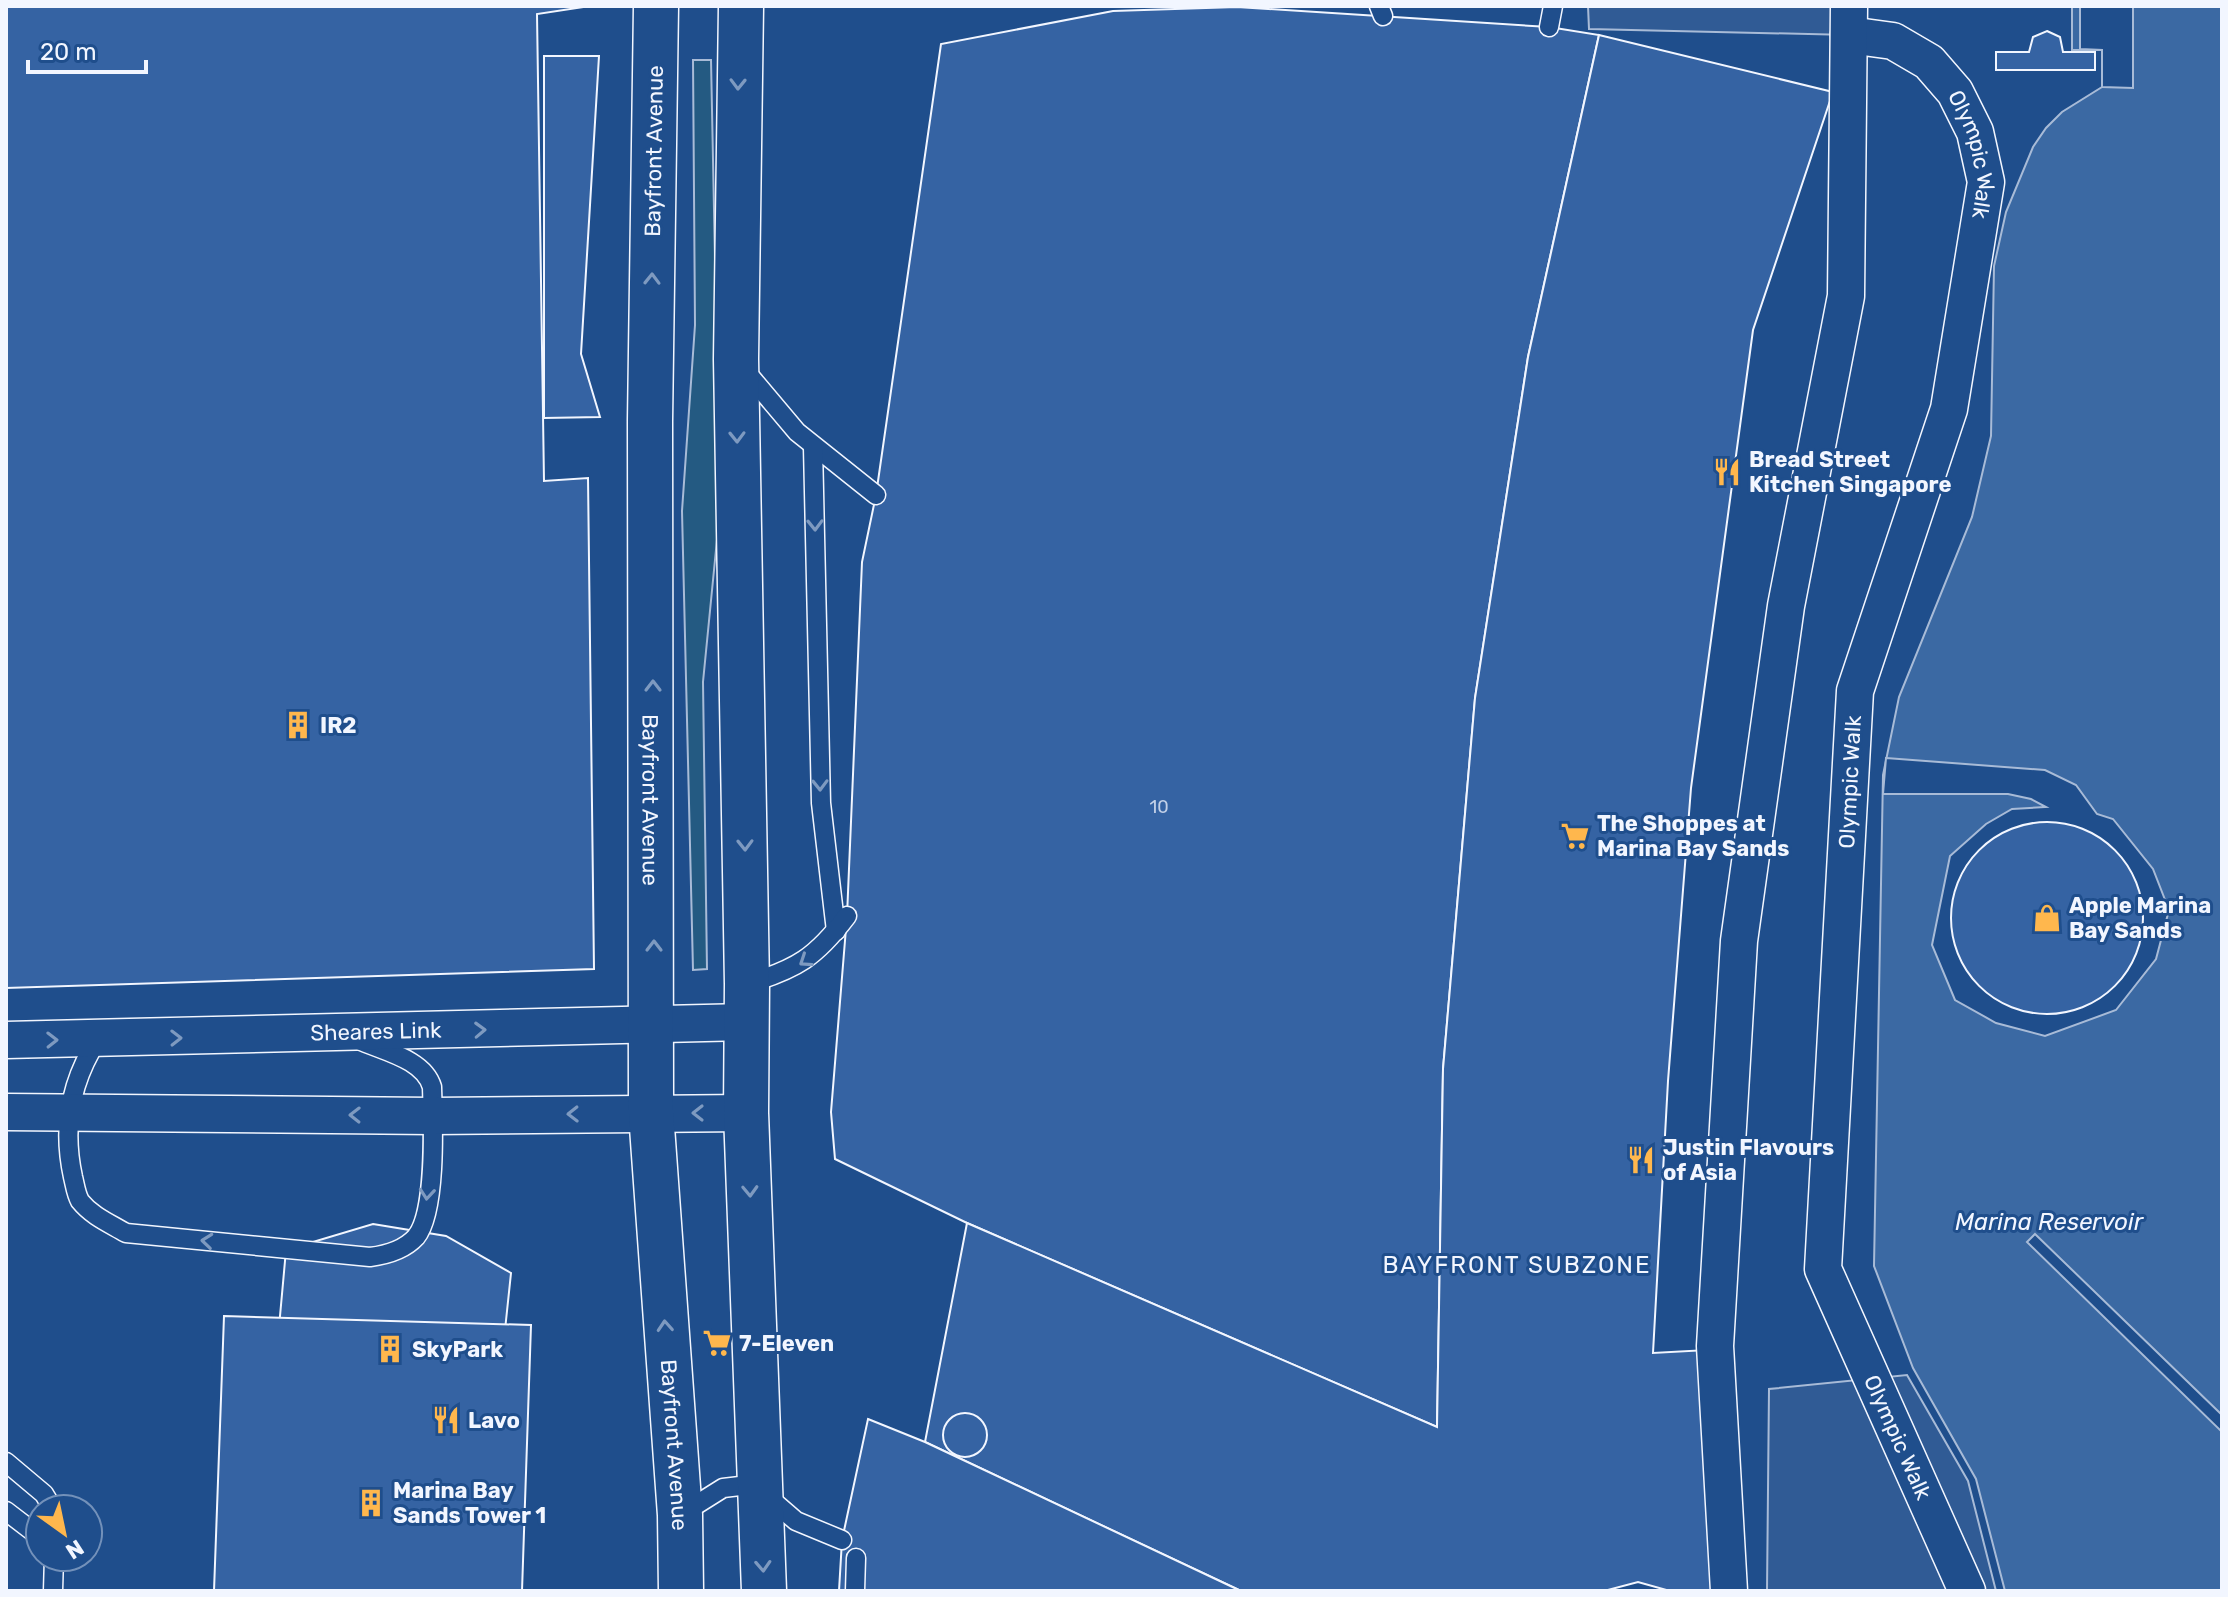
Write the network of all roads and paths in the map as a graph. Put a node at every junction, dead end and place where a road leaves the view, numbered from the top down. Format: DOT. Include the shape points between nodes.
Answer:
graph roads {
  1 [pos="656,6"];
  2 [pos="741,6"];
  3 [pos="1553,6"];
  4 [pos="1849,20"];
  5 [pos="1549,27"];
  6 [pos="736,359"];
  7 [pos="813,447"];
  8 [pos="876,495"];
  9 [pos="747,1003"];
  10 [pos="652,1024"];
  11 [pos="346,1034"];
  12 [pos="98,1039"];
  13 [pos="6,1040"];
  14 [pos="6,1112"];
  15 [pos="68,1112"];
  16 [pos="651,1113"];
  17 [pos="746,1113"];
  18 [pos="433,1116"];
  19 [pos="6,1462"];
  20 [pos="759,1489"];
  21 [pos="43,1493"];
  22 [pos="6,1511"];
  23 [pos="680,1515"];
  24 [pos="24,1525"];
  25 [pos="842,1540"];
  26 [pos="856,1558"];
  27 [pos="681,1591"];
  28 [pos="764,1591"];
  29 [pos="855,1591"];
  30 [pos="1729,1591"];
  31 [pos="1967,1591"];
  10 -- 1 [label="main road, Bayfront Avenue, one-way" via="650,405"];
  2 -- 6 [label="main road, one-way"];
  3 -- 5 [label="lane"];
  4 -- 30 [label="street, Olympic Walk" via="1846,296 1786,606 1739,941 1715,1346"];
  4 -- 31 [label="street, Olympic Walk" via="1929,62 1955,92 1975,132 1986,182 1949,409 1855,691 1823,1269"];
  6 -- 7 [label="lane"];
  6 -- 9 [label="main road, one-way"];
  7 -- 8 [label="lane"];
  7 -- 9 [label="lane, one-way" via="821,803 841,923 813,956"];
  9 -- 10 [label="street, Sheares Link"];
  9 -- 17 [label="main road"];
  11 -- 10 [label="street, Sheares Link, one-way"];
  10 -- 16 [label="main road, Bayfront Avenue"];
  12 -- 11 [label="street, Sheares Link, one-way"];
  11 -- 18 [label="lane" via="423,1071 432,1087"];
  13 -- 12 [label="street, Sheares Link, one-way"];
  12 -- 15 [label="lane" via="81,1069"];
  14 -- 15 [label="street"];
  18 -- 15 [label="street, one-way"];
  18 -- 15 [label="lane, one-way" via="421,1226 402,1246 370,1257 126,1233 93,1215 78,1198"];
  17 -- 16 [label="street, one-way"];
  16 -- 18 [label="street, one-way"];
  23 -- 16 [label="main road, Bayfront Avenue, one-way"];
  17 -- 20 [label="main road, one-way"];
  19 -- 21 [label="lane"];
  20 -- 23 [label="lane" via="723,1488"];
  20 -- 25 [label="lane" via="796,1521"];
  20 -- 28 [label="main road, one-way"];
  22 -- 24 [label="lane"];
  23 -- 27 [label="main road, Bayfront Avenue"];
  26 -- 29 [label="lane"];
}
